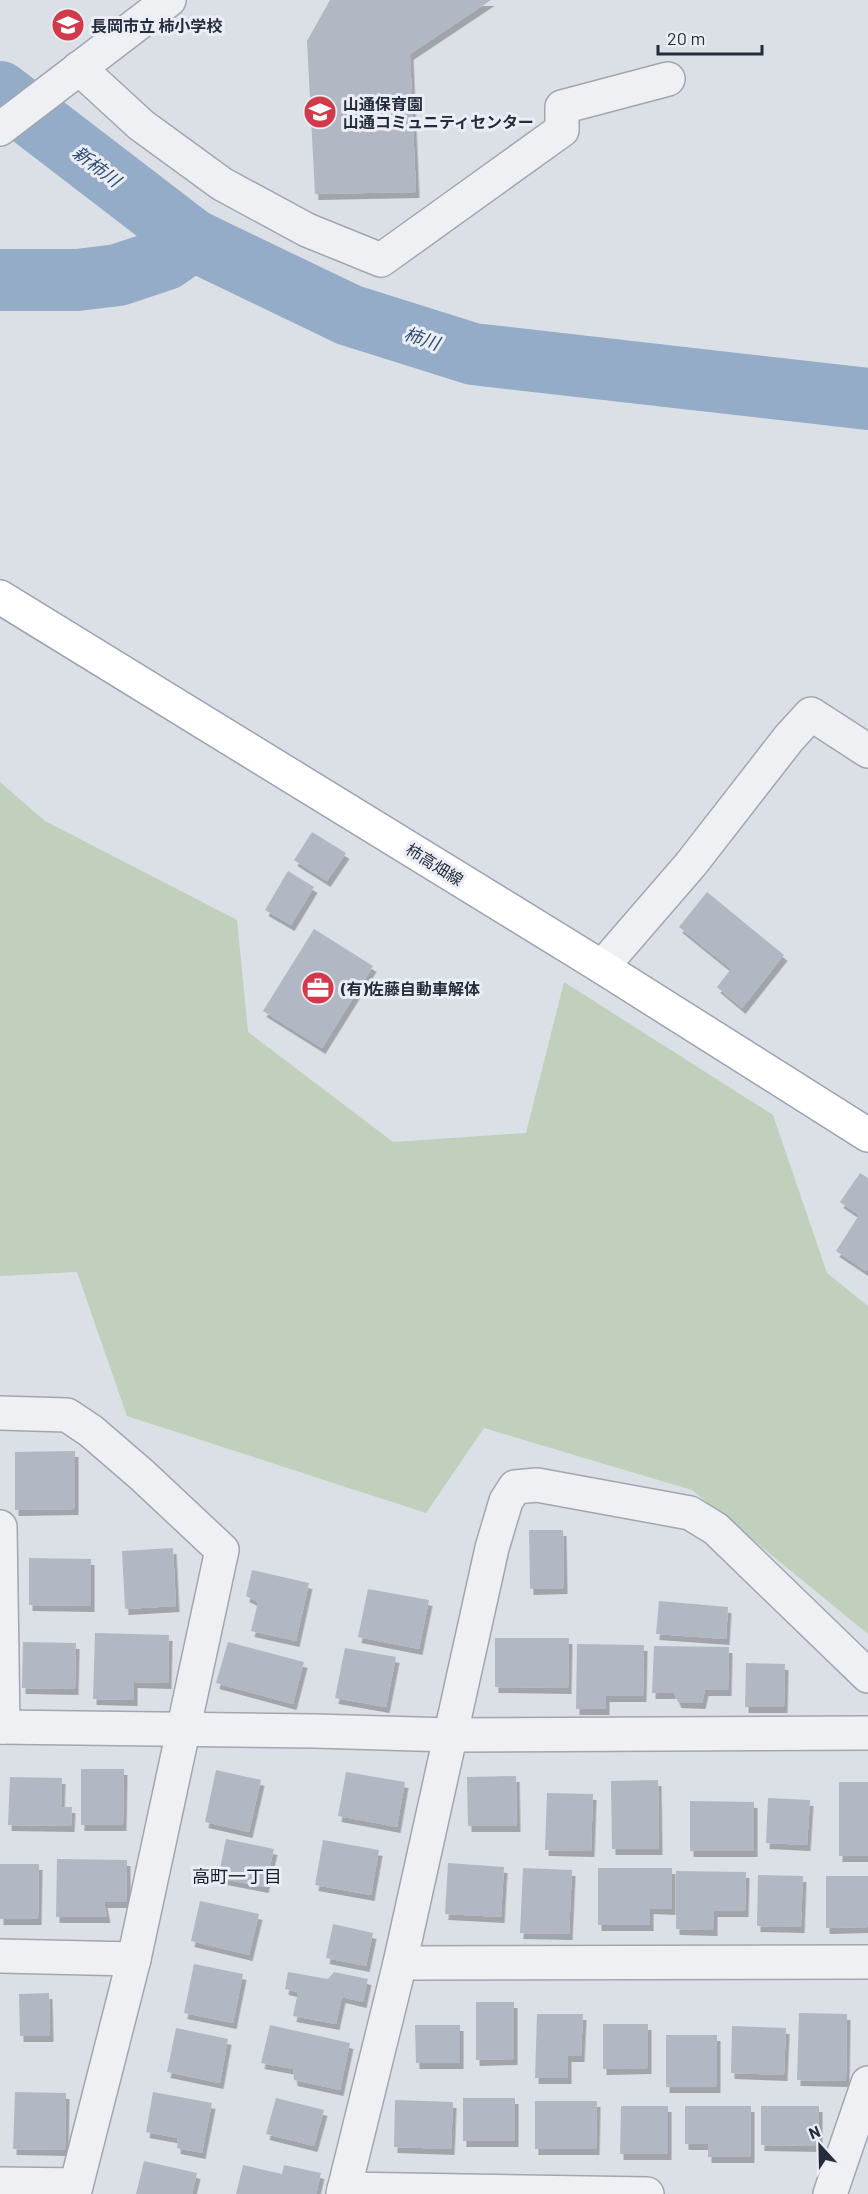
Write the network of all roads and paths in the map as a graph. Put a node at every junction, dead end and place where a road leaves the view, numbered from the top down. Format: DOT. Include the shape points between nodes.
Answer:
graph roads {
  1 [pos="169,0"];
  2 [pos="71,74"];
  3 [pos="668,79"];
  4 [pos="0,129"];
  5 [pos="0,597"];
  6 [pos="868,751"];
  7 [pos="602,967"];
  8 [pos="868,1135"];
  9 [pos="0,1413"];
  10 [pos="0,1527"];
  11 [pos="868,1676"];
  12 [pos="1,1727"];
  13 [pos="182,1730"];
  14 [pos="868,1733"];
  15 [pos="450,1735"];
  16 [pos="0,1956"];
  17 [pos="134,1959"];
  18 [pos="868,1962"];
  19 [pos="400,1963"];
  20 [pos="868,2083"];
  21 [pos="0,2184"];
  22 [pos="75,2190"];
  23 [pos="344,2192"];
  24 [pos="647,2194"];
  25 [pos="830,2194"];
  1 -- 2 [label="street"];
  2 -- 3 [label="street" via="222,184 307,230 381,260 562,130 562,107"];
  2 -- 4 [label="street"];
  5 -- 7 [label="main road, 柿高畑線"];
  6 -- 7 [label="street" via="811,714 691,864"];
  7 -- 8 [label="main road, 柿高畑線"];
  9 -- 13 [label="street" via="67,1415 100,1438 222,1551"];
  10 -- 12 [label="street"];
  11 -- 15 [label="street" via="716,1529 690,1513 537,1485 515,1487 506,1501 492,1548"];
  12 -- 13 [label="street"];
  13 -- 15 [label="street"];
  13 -- 17 [label="street"];
  14 -- 15 [label="street"];
  15 -- 19 [label="street"];
  16 -- 17 [label="street"];
  17 -- 22 [label="street"];
  18 -- 19 [label="street"];
  19 -- 23 [label="street"];
  20 -- 25 [label="street"];
  21 -- 22 [label="street"];
  23 -- 24 [label="street"];
}
